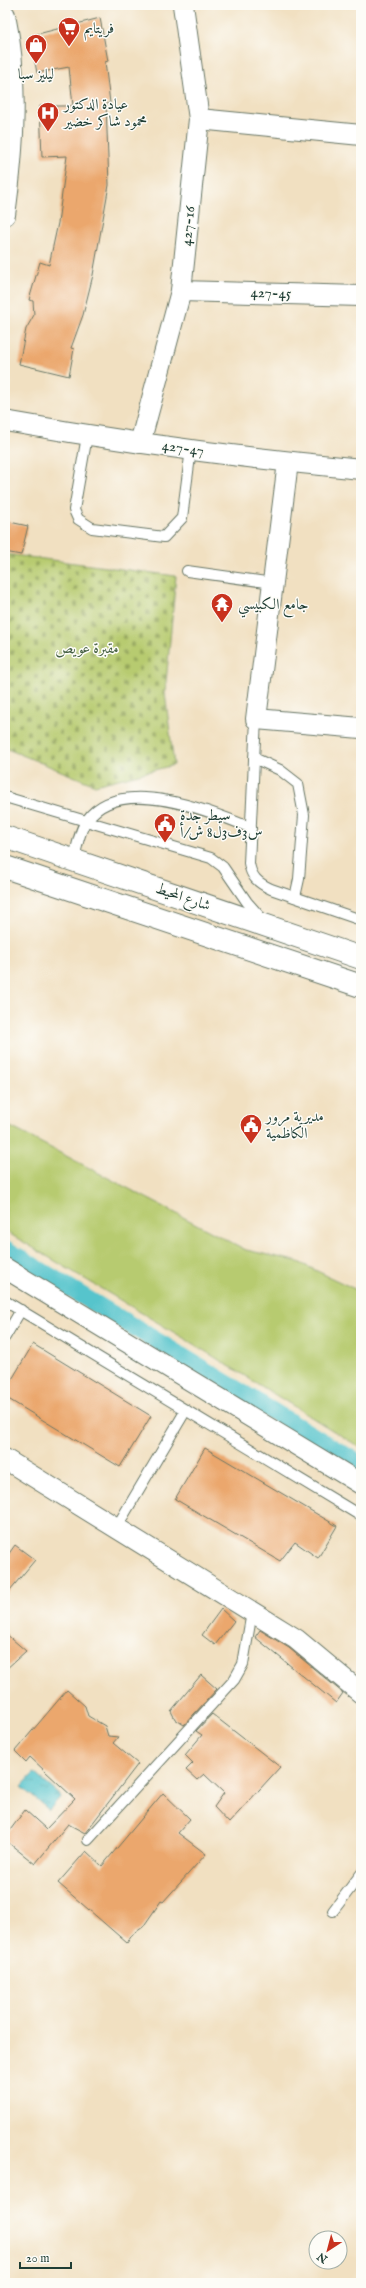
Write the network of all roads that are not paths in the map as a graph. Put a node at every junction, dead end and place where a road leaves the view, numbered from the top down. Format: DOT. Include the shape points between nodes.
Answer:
graph roads {
  1 [pos="183,5"];
  2 [pos="5,15"];
  3 [pos="199,119"];
  4 [pos="361,135"];
  5 [pos="8,164"];
  6 [pos="5,215"];
  7 [pos="181,291"];
  8 [pos="361,296"];
  9 [pos="5,421"];
  10 [pos="87,436"];
  11 [pos="140,443"];
  12 [pos="191,449"];
  13 [pos="288,462"];
  14 [pos="361,469"];
  15 [pos="187,571"];
  16 [pos="273,583"];
  17 [pos="256,719"];
  18 [pos="361,728"];
  19 [pos="254,758"];
  20 [pos="5,797"];
  21 [pos="86,821"];
  22 [pos="250,828"];
  23 [pos="5,837"];
  24 [pos="77,862"];
  25 [pos="5,867"];
  26 [pos="119,875"];
  27 [pos="76,890"];
  28 [pos="295,897"];
  29 [pos="106,901"];
  30 [pos="361,920"];
  31 [pos="272,928"];
  32 [pos="361,958"];
  33 [pos="361,986"];
  34 [pos="5,1268"];
  35 [pos="5,1301"];
  36 [pos="21,1310"];
  37 [pos="5,1337"];
  38 [pos="186,1410"];
  39 [pos="5,1459"];
  40 [pos="361,1484"];
  41 [pos="361,1516"];
  42 [pos="116,1528"];
  43 [pos="252,1612"];
  44 [pos="361,1693"];
  45 [pos="88,1840"];
  46 [pos="361,1874"];
  47 [pos="333,1911"];
  1 -- 3 [label="street, 427-16"];
  2 -- 5 [label="street" via="9,34 15,130"];
  3 -- 4 [label="street"];
  3 -- 7 [label="street, 427-16"];
  5 -- 6 [label="street"];
  7 -- 8 [label="street, 427-45"];
  7 -- 11 [label="street, 427-16"];
  9 -- 10 [label="street, 427-47"];
  10 -- 11 [label="street, 427-47"];
  10 -- 12 [label="lane" via="74,510 78,519 92,528 164,537 182,518"];
  11 -- 12 [label="street, 427-47"];
  12 -- 13 [label="street, 427-47"];
  13 -- 14 [label="street, 427-47"];
  13 -- 16 [label="street"];
  15 -- 16 [label="lane"];
  16 -- 17 [label="street"];
  17 -- 18 [label="street"];
  17 -- 19 [label="lane"];
  19 -- 22 [label="lane"];
  19 -- 28 [label="lane" via="280,770 298,784 304,815 299,879"];
  20 -- 21 [label="lane"];
  21 -- 22 [label="lane" via="108,804 134,797 194,807"];
  21 -- 24 [label="lane"];
  21 -- 31 [label="lane" via="211,858 223,867 247,902"];
  22 -- 28 [label="lane" via="249,863 253,876 265,886"];
  23 -- 24 [label="main road, شارع المحيط"];
  24 -- 26 [label="main road, شارع المحيط"];
  24 -- 27 [label="main road" via="84,878"];
  25 -- 27 [label="main road, شارع المحيط"];
  26 -- 29 [label="main road" via="107,886"];
  26 -- 31 [label="main road, شارع المحيط"];
  27 -- 29 [label="main road, شارع المحيط"];
  28 -- 30 [label="lane"];
  29 -- 33 [label="main road, شارع المحيط"];
  31 -- 32 [label="main road, شارع المحيط"];
  34 -- 40 [label="street"];
  35 -- 36 [label="lane"];
  36 -- 37 [label="lane"];
  36 -- 38 [label="lane"];
  38 -- 41 [label="lane"];
  38 -- 42 [label="lane"];
  39 -- 42 [label="street"];
  42 -- 43 [label="street"];
  43 -- 44 [label="street" via="296,1639"];
  43 -- 45 [label="lane" via="243,1664 234,1680"];
  46 -- 47 [label="lane"];
}
